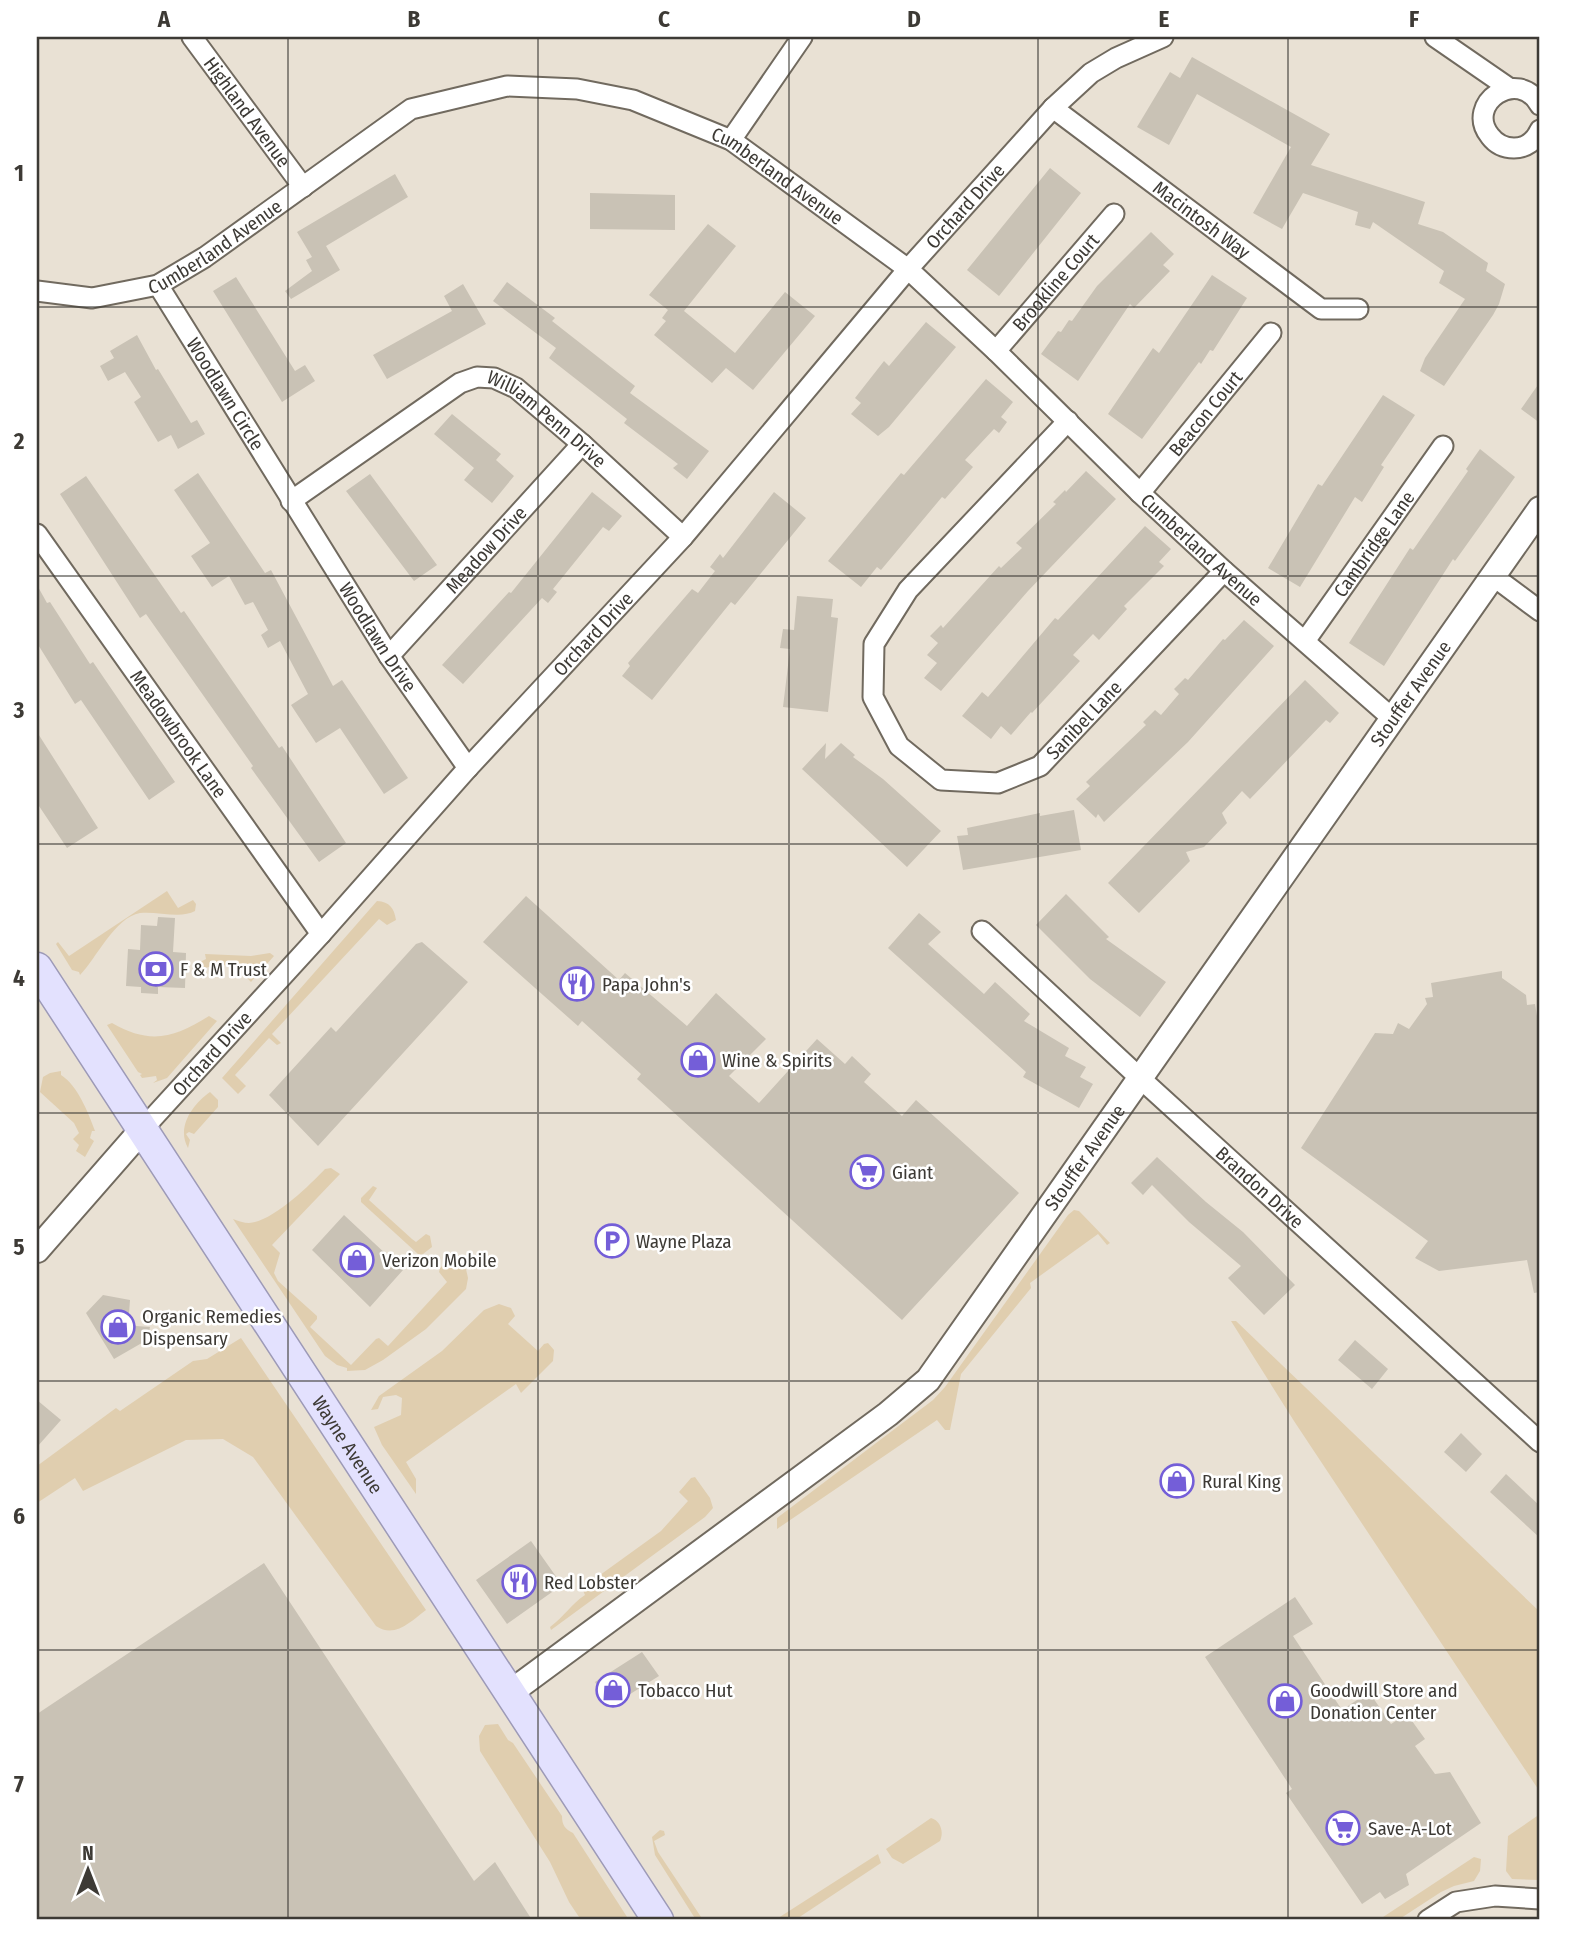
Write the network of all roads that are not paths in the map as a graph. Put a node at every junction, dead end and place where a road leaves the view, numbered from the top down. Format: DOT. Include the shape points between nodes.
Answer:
graph roads {
  1 [pos="192,37"];
  2 [pos="802,37"];
  3 [pos="1435,37"];
  4 [pos="1151,39"];
  5 [pos="1509,88"];
  6 [pos="1540,105"];
  7 [pos="1053,108"];
  8 [pos="1540,130"];
  9 [pos="731,140"];
  10 [pos="303,187"];
  11 [pos="1114,214"];
  12 [pos="908,269"];
  13 [pos="159,285"];
  14 [pos="37,291"];
  15 [pos="1357,309"];
  16 [pos="1271,333"];
  17 [pos="996,351"];
  18 [pos="1068,421"];
  19 [pos="582,444"];
  20 [pos="1443,446"];
  21 [pos="1140,493"];
  22 [pos="291,501"];
  23 [pos="1540,509"];
  24 [pos="37,534"];
  25 [pos="683,537"];
  26 [pos="1224,571"];
  27 [pos="1493,576"];
  28 [pos="1540,611"];
  29 [pos="1305,641"];
  30 [pos="389,656"];
  31 [pos="1392,718"];
  32 [pos="468,768"];
  33 [pos="982,931"];
  34 [pos="321,934"];
  35 [pos="37,968"];
  36 [pos="1141,1079"];
  37 [pos="141,1131"];
  38 [pos="37,1250"];
  39 [pos="1540,1442"];
  40 [pos="511,1692"];
  41 [pos="1540,1899"];
  42 [pos="658,1920"];
  43 [pos="1428,1920"];
  1 -- 10 [label="street, Highland Avenue"];
  2 -- 9 [label="street"];
  3 -- 5 [label="street"];
  4 -- 7 [label="street, Orchard Drive" via="1091,73"];
  5 -- 6 [label="street" via="1531,94"];
  5 -- 8 [label="street" via="1489,100 1484,111 1488,134 1506,147 1518,148 1529,144"];
  7 -- 12 [label="street, Orchard Drive"];
  7 -- 15 [label="street, Macintosh Way" via="1321,309"];
  9 -- 10 [label="street, Cumberland Avenue" via="633,100 577,89 507,86 411,109"];
  9 -- 12 [label="street, Cumberland Avenue"];
  10 -- 13 [label="street, Cumberland Avenue"];
  11 -- 17 [label="street, Brookline Court"];
  12 -- 17 [label="street, Cumberland Avenue"];
  12 -- 25 [label="street, Orchard Drive"];
  13 -- 14 [label="street, Cumberland Avenue" via="92,298"];
  13 -- 22 [label="street, Woodlawn Circle"];
  16 -- 21 [label="street, Beacon Court"];
  17 -- 18 [label="street, Cumberland Avenue"];
  18 -- 21 [label="street, Cumberland Avenue"];
  18 -- 26 [label="street, Sanibel Lane" via="908,590 874,644 873,697 899,746 941,780 998,782 1040,766"];
  19 -- 22 [label="street, William Penn Drive" via="516,388 494,378 477,377 460,383"];
  19 -- 25 [label="street, William Penn Drive"];
  19 -- 30 [label="street, Meadow Drive"];
  20 -- 29 [label="street, Cambridge Lane"];
  21 -- 26 [label="street, Cumberland Avenue"];
  22 -- 30 [label="street, Woodlawn Drive"];
  23 -- 27 [label="street, Stouffer Avenue"];
  24 -- 34 [label="street, Meadowbrook Lane"];
  25 -- 32 [label="street, Orchard Drive"];
  26 -- 29 [label="street, Cumberland Avenue"];
  27 -- 28 [label="street"];
  27 -- 31 [label="street, Stouffer Avenue"];
  29 -- 31 [label="street, Cumberland Avenue"];
  30 -- 32 [label="street, Woodlawn Drive"];
  31 -- 36 [label="street, Stouffer Avenue"];
  32 -- 34 [label="street, Orchard Drive"];
  33 -- 36 [label="street, Brandon Drive"];
  34 -- 37 [label="street, Orchard Drive"];
  35 -- 37 [label="main road, Wayne Avenue"];
  36 -- 39 [label="street, Brandon Drive"];
  36 -- 40 [label="street, Stouffer Avenue" via="928,1380"];
  37 -- 38 [label="street, Orchard Drive"];
  37 -- 40 [label="main road, Wayne Avenue"];
  40 -- 42 [label="main road, Wayne Avenue"];
  41 -- 43 [label="street" via="1495,1896 1456,1902"];
}
